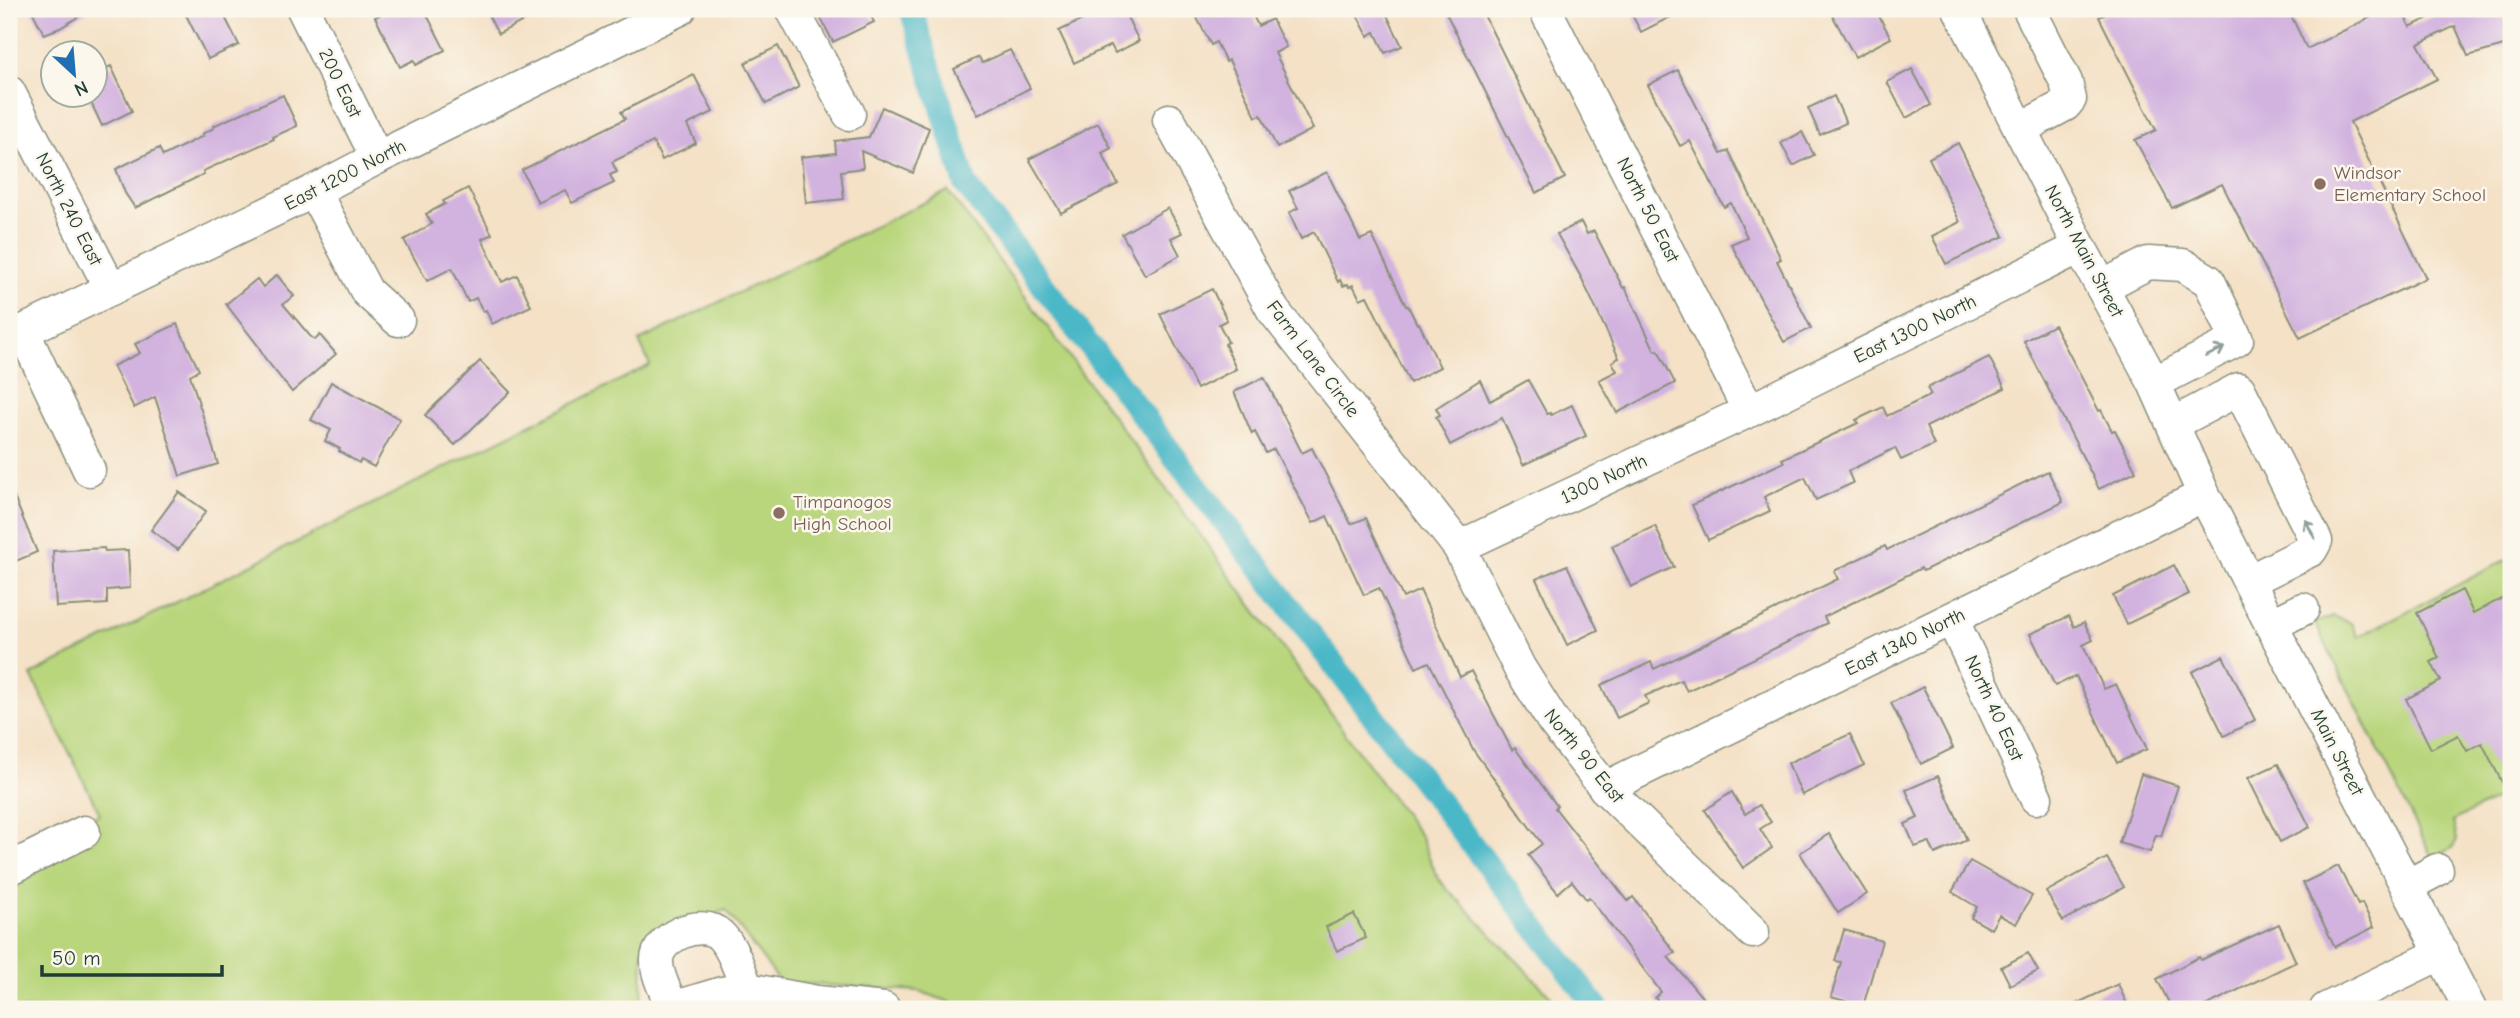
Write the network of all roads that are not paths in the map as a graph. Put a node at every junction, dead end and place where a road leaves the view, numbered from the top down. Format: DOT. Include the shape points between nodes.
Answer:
graph roads {
  1 [pos="303,9"];
  2 [pos="680,9"];
  3 [pos="792,9"];
  4 [pos="1545,9"];
  5 [pos="1959,9"];
  6 [pos="2029,9"];
  7 [pos="9,92"];
  8 [pos="849,114"];
  9 [pos="1169,120"];
  10 [pos="2020,129"];
  11 [pos="377,158"];
  12 [pos="314,191"];
  13 [pos="2080,247"];
  14 [pos="2102,287"];
  15 [pos="111,289"];
  16 [pos="398,320"];
  17 [pos="16,335"];
  18 [pos="2154,383"];
  19 [pos="1749,411"];
  20 [pos="2173,424"];
  21 [pos="89,470"];
  22 [pos="2204,495"];
  23 [pos="1459,547"];
  24 [pos="2249,581"];
  25 [pos="2303,609"];
  26 [pos="1952,619"];
  27 [pos="2271,625"];
  28 [pos="1605,788"];
  29 [pos="2036,798"];
  30 [pos="84,832"];
  31 [pos="9,869"];
  32 [pos="2437,870"];
  33 [pos="2407,886"];
  34 [pos="1753,932"];
  35 [pos="2442,953"];
  36 [pos="747,989"];
  37 [pos="675,1009"];
  38 [pos="884,1009"];
  39 [pos="2326,1009"];
  40 [pos="2470,1009"];
  1 -- 11 [label="street, 200 East"];
  2 -- 11 [label="street, East 1200 North"];
  3 -- 8 [label="street"];
  4 -- 19 [label="street, North 50 East"];
  5 -- 10 [label="street, North Main Street"];
  6 -- 10 [label="street" via="2070,99"];
  7 -- 15 [label="street, North 240 East"];
  9 -- 23 [label="street, Farm Lane Circle" via="1273,310"];
  10 -- 13 [label="street, North Main Street"];
  11 -- 12 [label="street, East 1200 North"];
  12 -- 15 [label="street, East 1200 North"];
  12 -- 16 [label="street" via="367,292"];
  13 -- 14 [label="street, North Main Street"];
  13 -- 19 [label="street, East 1300 North"];
  14 -- 18 [label="street, North Main Street"];
  18 -- 14 [label="street, one-way" via="2237,340 2209,281 2183,265 2148,263"];
  15 -- 17 [label="street, East 1200 North"];
  17 -- 21 [label="street"];
  18 -- 20 [label="street, North Main Street"];
  19 -- 23 [label="street, 1300 North"];
  20 -- 22 [label="street, North Main Street"];
  24 -- 20 [label="street, one-way" via="2311,550 2316,541 2239,389"];
  22 -- 24 [label="street, Main Street"];
  22 -- 26 [label="street, East 1340 North"];
  23 -- 28 [label="street, North 90 East" via="1519,667 1553,721"];
  24 -- 27 [label="street, Main Street"];
  25 -- 27 [label="street"];
  26 -- 28 [label="street, East 1340 North"];
  26 -- 29 [label="street, North 40 East"];
  27 -- 33 [label="street, Main Street"];
  28 -- 34 [label="street, North 90 East"];
  30 -- 31 [label="street"];
  32 -- 33 [label="street"];
  33 -- 35 [label="street, Main Street"];
  35 -- 39 [label="street"];
  35 -- 40 [label="street, Main Street"];
  36 -- 37 [label="street"];
  36 -- 37 [label="street" via="719,934 705,926 684,930 657,955 656,964"];
  36 -- 38 [label="street"];
}
